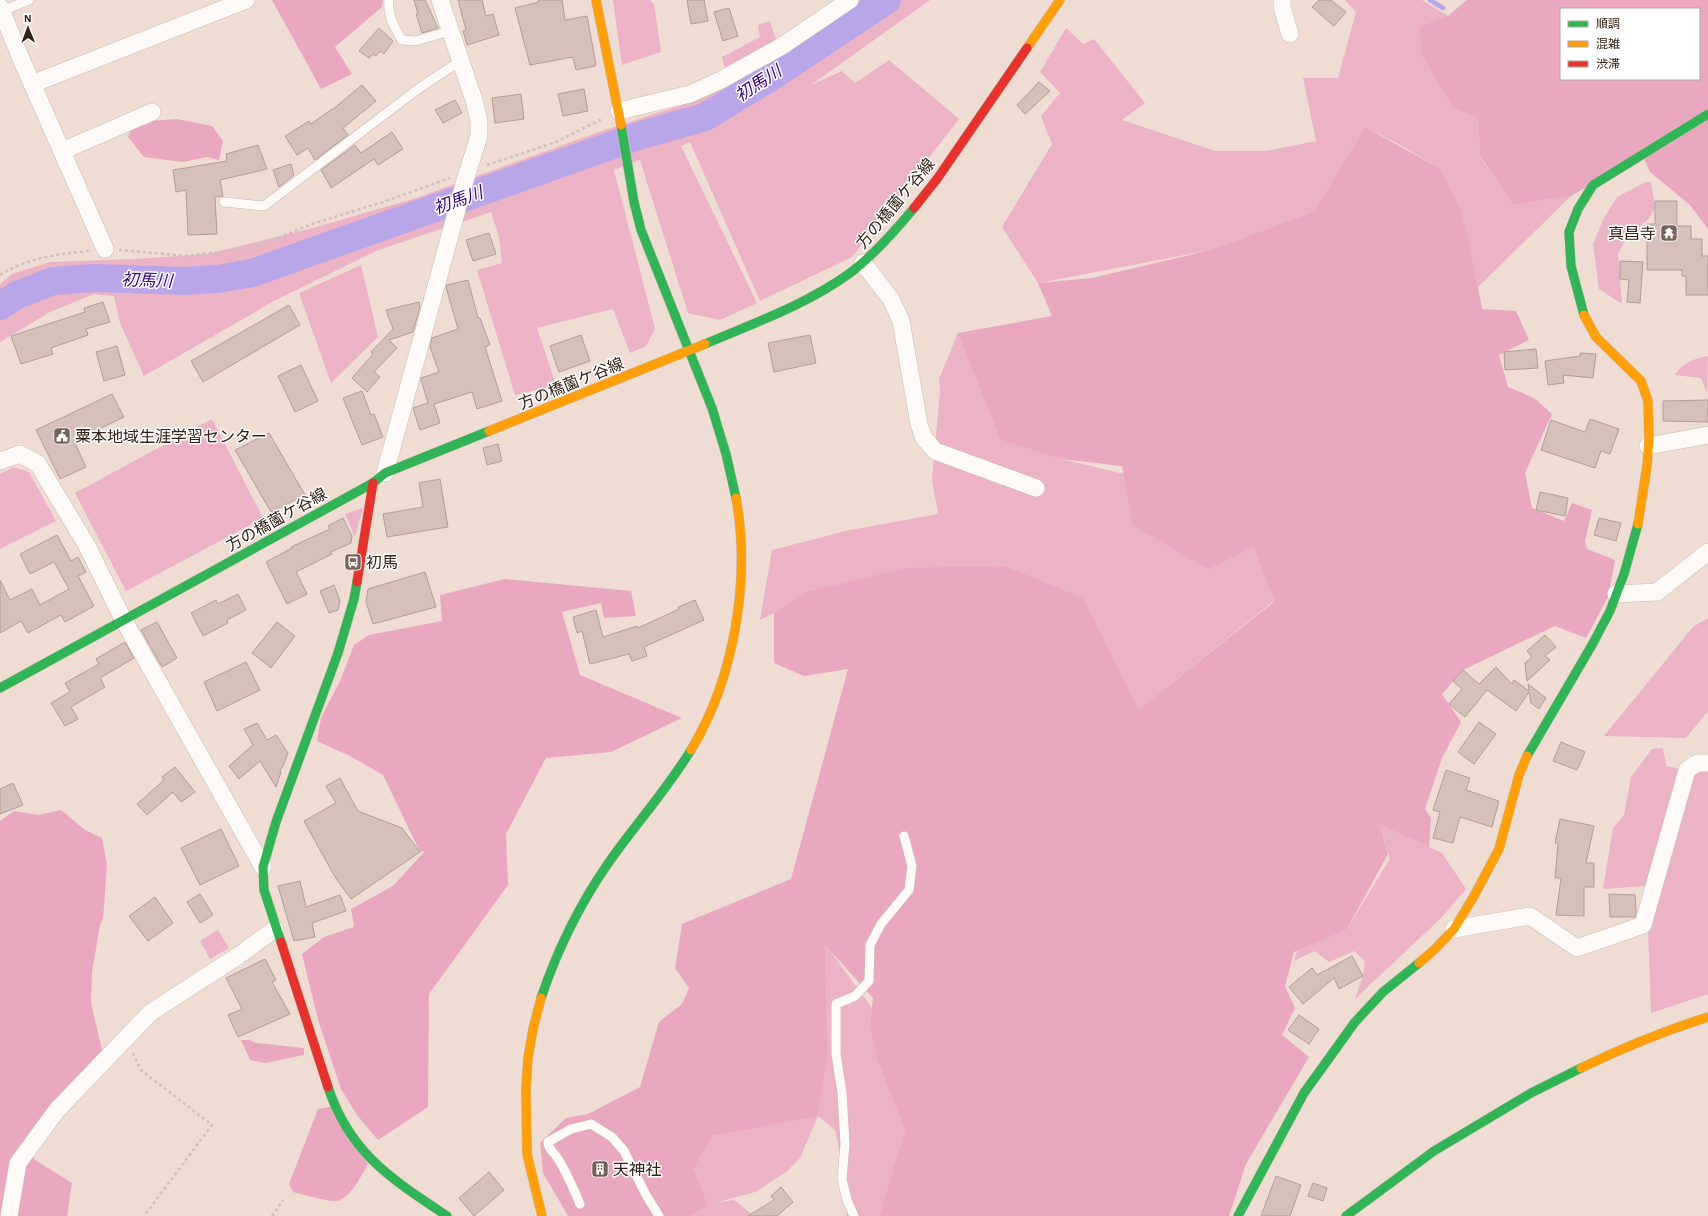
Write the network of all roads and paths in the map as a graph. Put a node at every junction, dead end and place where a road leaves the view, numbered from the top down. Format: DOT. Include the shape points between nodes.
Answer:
graph roads {
  1 [pos="29,0"];
  2 [pos="246,0"];
  3 [pos="389,0"];
  4 [pos="440,0"];
  5 [pos="596,0"];
  6 [pos="850,0"];
  7 [pos="1060,0"];
  8 [pos="1282,0"];
  9 [pos="1,9"];
  10 [pos="450,31"];
  11 [pos="1290,34"];
  12 [pos="460,60"];
  13 [pos="32,84"];
  14 [pos="152,112"];
  15 [pos="1708,114"];
  16 [pos="619,115"];
  17 [pos="62,151"];
  18 [pos="466,178"];
  19 [pos="224,202"];
  20 [pos="105,249"];
  21 [pos="863,263"];
  22 [pos="0,275"];
  23 [pos="689,351"];
  24 [pos="1708,435"];
  25 [pos="1648,446"];
  26 [pos="0,461"];
  27 [pos="379,478"];
  28 [pos="1036,488"];
  29 [pos="1708,552"];
  30 [pos="1616,594"];
  31 [pos="123,619"];
  32 [pos="0,688"];
  33 [pos="1708,763"];
  34 [pos="904,836"];
  35 [pos="263,867"];
  36 [pos="275,929"];
  37 [pos="1454,929"];
  38 [pos="1708,1017"];
  39 [pos="126,1039"];
  40 [pos="283,1200"];
  41 [pos="580,1204"];
  42 [pos="9,1216"];
  43 [pos="144,1216"];
  44 [pos="272,1216"];
  45 [pos="447,1216"];
  46 [pos="542,1216"];
  47 [pos="659,1216"];
  48 [pos="854,1216"];
  49 [pos="1238,1216"];
  50 [pos="1346,1216"];
  1 -- 9 [label="lane"];
  2 -- 13 [label="street"];
  3 -- 10 [label="lane" via="392,21 402,40 415,41"];
  4 -- 10 [label="street"];
  5 -- 16 [label="street"];
  6 -- 16 [label="street" via="782,46 721,80 690,94"];
  7 -- 21 [label="street, 方の橋薗ケ谷線" via="937,179 895,231"];
  8 -- 11 [label="street"];
  9 -- 13 [label="street"];
  10 -- 12 [label="street"];
  12 -- 18 [label="street" via="479,121 479,136"];
  12 -- 19 [label="lane" via="264,206"];
  13 -- 17 [label="street"];
  14 -- 17 [label="street"];
  15 -- 25 [label="street" via="1593,185 1578,209 1570,232 1571,266 1584,314 1596,337 1641,381 1648,401"];
  16 -- 18 [label="path"];
  16 -- 23 [label="street" via="640,226"];
  17 -- 20 [label="street"];
  18 -- 20 [label="path" via="312,224 253,248 186,256"];
  18 -- 27 [label="street"];
  20 -- 22 [label="path" via="50,255"];
  21 -- 23 [label="street, 方の橋薗ケ谷線" via="803,302"];
  21 -- 28 [label="street" via="891,300 901,321 919,424 924,438 935,451"];
  23 -- 27 [label="street, 方の橋薗ケ谷線"];
  23 -- 46 [label="street" via="718,425 736,492 742,567 741,593 720,685 689,752 587,896 545,982 535,1019 526,1086 528,1158"];
  24 -- 25 [label="street"];
  25 -- 30 [label="street" via="1640,516"];
  26 -- 31 [label="street" via="20,454 38,464 86,544"];
  27 -- 31 [label="street, 方の橋薗ケ谷線"];
  27 -- 35 [label="street" via="354,600 338,653 276,822"];
  29 -- 30 [label="street" via="1657,592"];
  30 -- 37 [label="street" via="1592,645 1529,750 1519,775 1499,849"];
  31 -- 32 [label="street, 方の橋薗ケ谷線"];
  31 -- 35 [label="street"];
  33 -- 37 [label="street" via="1697,763 1687,770 1643,925 1577,948 1530,916"];
  34 -- 48 [label="lane" via="912,866 909,890 881,924 870,945 869,981 855,996 836,1004 836,1054 842,1093 844,1144 842,1179"];
  35 -- 36 [label="street" via="264,890"];
  36 -- 39 [label="street" via="150,1014"];
  36 -- 45 [label="street" via="324,1081 348,1131 389,1177"];
  37 -- 49 [label="street" via="1434,950 1383,992 1355,1022 1304,1093"];
  38 -- 50 [label="street" via="1608,1055 1531,1093 1434,1150"];
  39 -- 42 [label="street" via="57,1110 18,1163"];
  39 -- 43 [label="path" via="141,1070 212,1125"];
  40 -- 44 [label="path"];
  41 -- 47 [label="lane" via="557,1157 548,1147 548,1142 571,1129 591,1124 612,1137 624,1151"];
}
